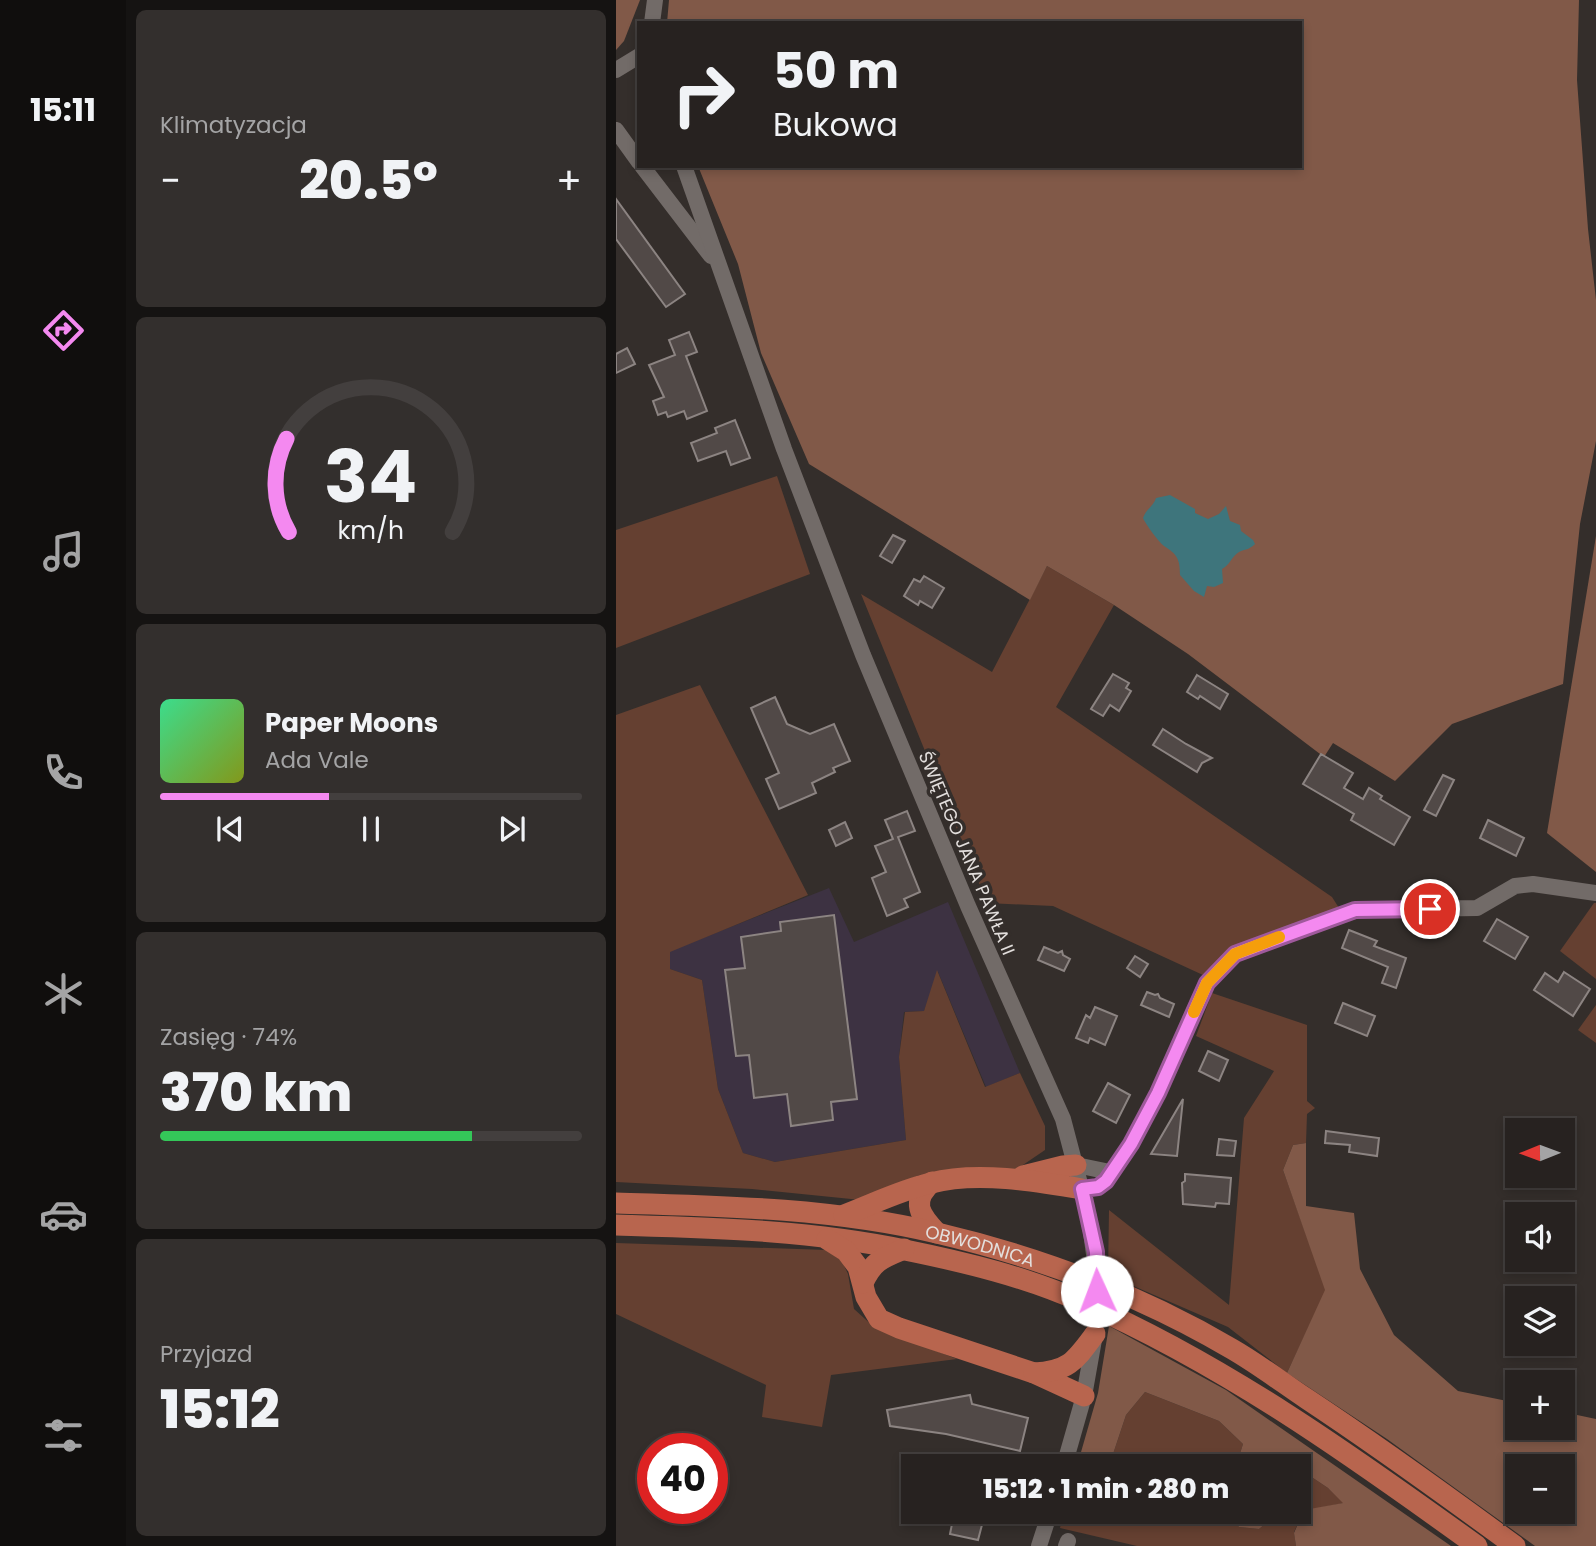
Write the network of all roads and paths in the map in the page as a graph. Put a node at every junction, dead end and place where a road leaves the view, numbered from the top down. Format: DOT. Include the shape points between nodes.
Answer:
graph roads {
  1 [pos="655,0"];
  2 [pos="652,21"];
  3 [pos="637,57"];
  4 [pos="616,70"];
  5 [pos="616,130"];
  6 [pos="637,159"];
  7 [pos="644,168"];
  8 [pos="685,168"];
  9 [pos="719,267"];
  10 [pos="1596,893"];
  11 [pos="1076,1165"];
  12 [pos="1110,1172"];
  13 [pos="1007,1180"];
  14 [pos="932,1182"];
  15 [pos="1082,1189"];
  16 [pos="616,1203"];
  17 [pos="842,1216"];
  18 [pos="616,1225"];
  19 [pos="937,1233"];
  20 [pos="822,1236"];
  21 [pos="904,1249"];
  22 [pos="863,1283"];
  23 [pos="1094,1334"];
  24 [pos="1034,1373"];
  25 [pos="1084,1396"];
  26 [pos="1067,1454"];
  27 [pos="1046,1524"];
  28 [pos="1039,1546"];
  29 [pos="1477,1546"];
  30 [pos="1515,1546"];
  1 -- 2 [label="street"];
  3 -- 4 [label="street"];
  5 -- 6 [label="street"];
  7 -- 9 [label="street"];
  8 -- 9 [label="street, ŚWIĘTEGO JANA PAWŁA II"];
  9 -- 11 [label="street, ŚWIĘTEGO JANA PAWŁA II" via="863,655 973,919 1063,1118"];
  10 -- 12 [label="street" via="1532,884 1515,886 1477,908 1355,910 1235,954 1207,983 1158,1093"];
  11 -- 12 [label="street"];
  11 -- 13 [label="main road"];
  11 -- 15 [label="street, ŚWIĘTEGO JANA PAWŁA II"];
  12 -- 15 [label="street" via="1098,1187"];
  13 -- 14 [label="main road"];
  13 -- 15 [label="main road"];
  14 -- 17 [label="main road"];
  14 -- 19 [label="main road" via="922,1191 919,1206 922,1217"];
  15 -- 23 [label="street, ŚWIĘTEGO JANA PAWŁA II" via="1096,1252"];
  16 -- 17 [label="main road, OBWODNICA"];
  17 -- 19 [label="main road, OBWODNICA"];
  18 -- 20 [label="main road, OBWODNICA"];
  19 -- 30 [label="main road, OBWODNICA" via="1073,1275 1156,1309 1234,1350 1391,1455"];
  20 -- 21 [label="main road, OBWODNICA"];
  20 -- 22 [label="main road" via="846,1251 858,1266"];
  21 -- 22 [label="main road" via="870,1267"];
  21 -- 29 [label="main road, OBWODNICA" via="1048,1288 1177,1348 1298,1420"];
  22 -- 24 [label="main road" via="870,1307 880,1319"];
  23 -- 24 [label="main road" via="1068,1366"];
  23 -- 25 [label="street, ŚWIĘTEGO JANA PAWŁA II"];
  24 -- 25 [label="main road"];
  25 -- 26 [label="street, ŚWIĘTEGO JANA PAWŁA II"];
  27 -- 28 [label="street"];
}
